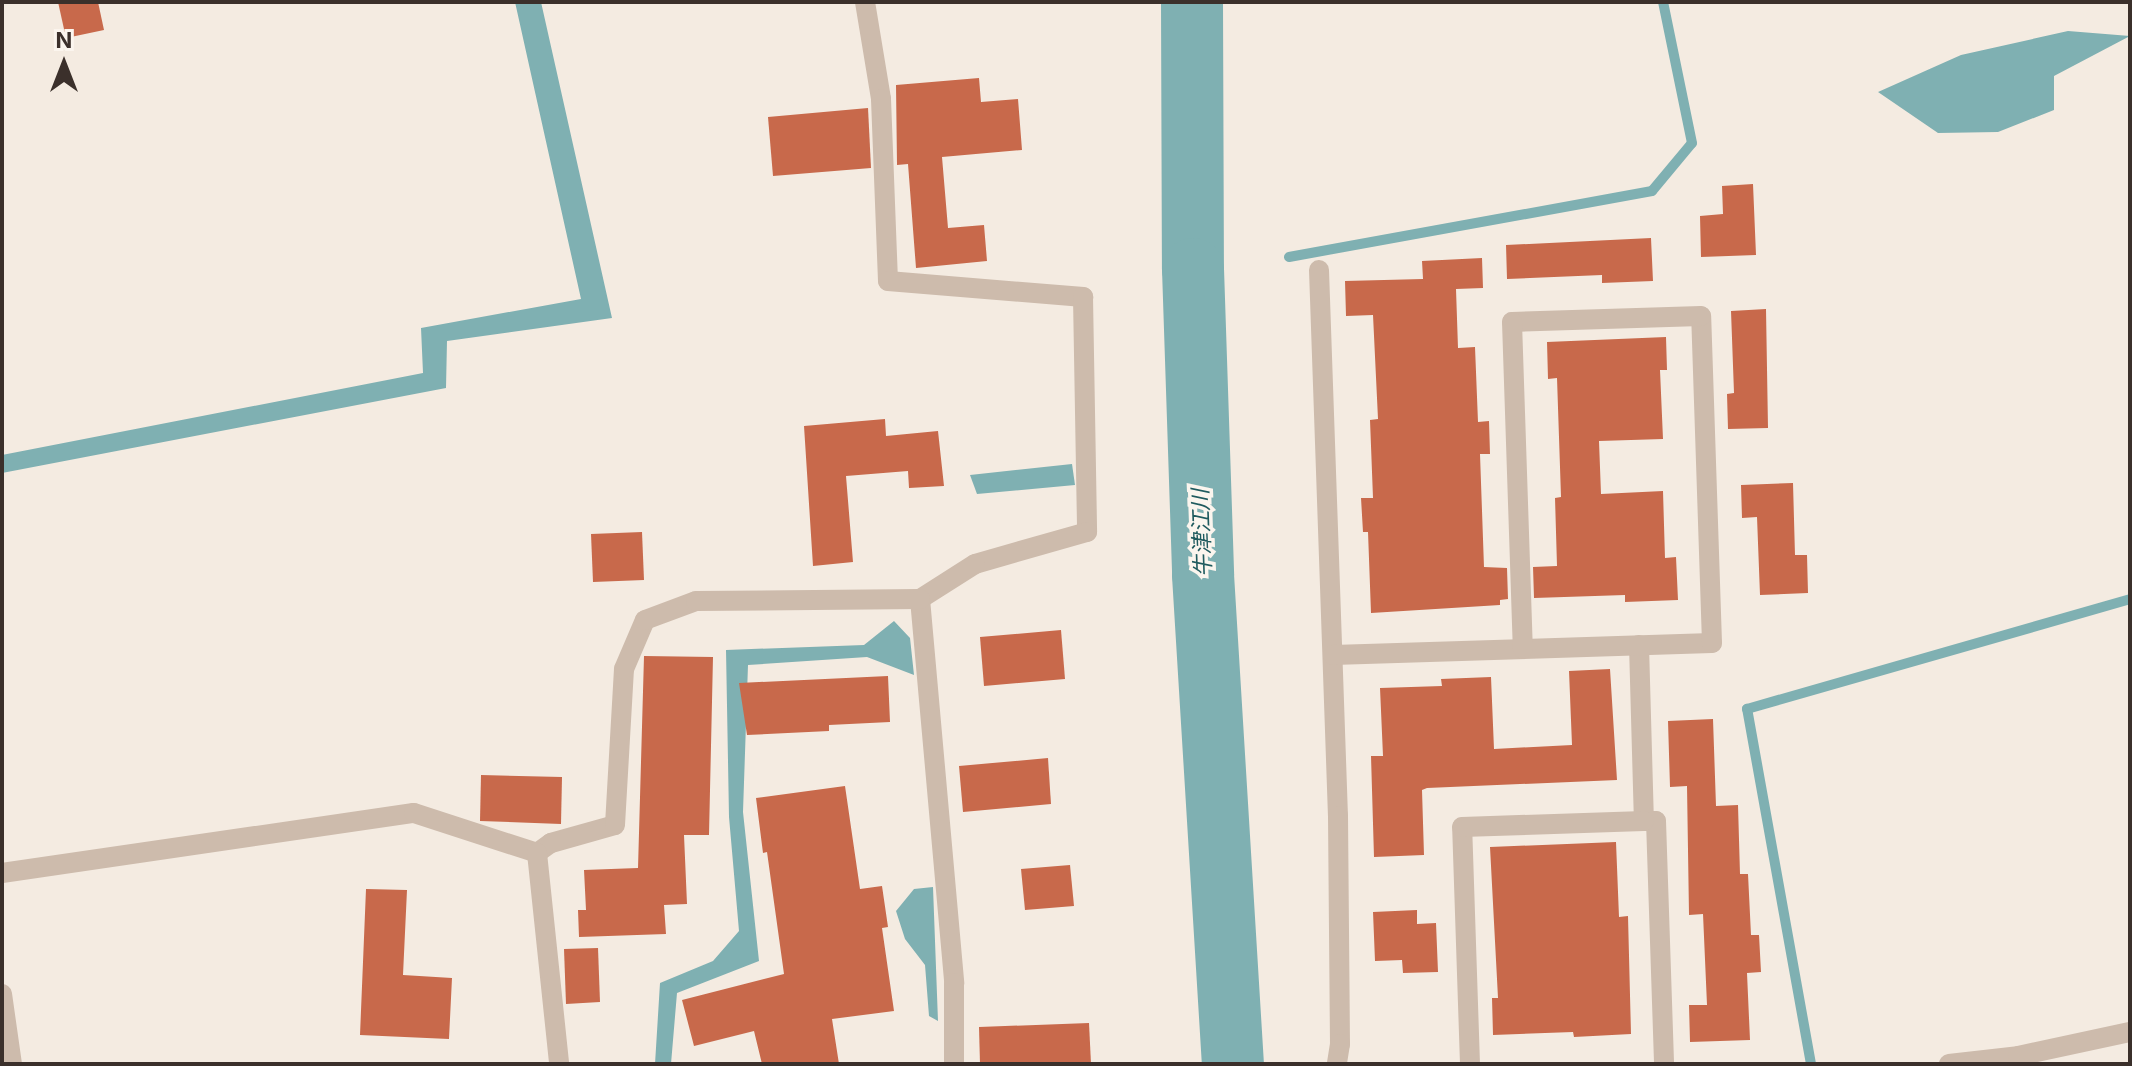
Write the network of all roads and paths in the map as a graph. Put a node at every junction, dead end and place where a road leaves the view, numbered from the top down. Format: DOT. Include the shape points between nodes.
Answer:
graph roads {
  1 [pos="865,2"];
  2 [pos="1319,270"];
  3 [pos="920,599"];
  4 [pos="1639,645"];
  5 [pos="1523,649"];
  6 [pos="1333,655"];
  7 [pos="1644,821"];
  8 [pos="537,853"];
  9 [pos="2,873"];
  10 [pos="2,994"];
  11 [pos="2130,1032"];
  12 [pos="9,1060"];
  13 [pos="559,1064"];
  14 [pos="954,1064"];
  15 [pos="1337,1064"];
  16 [pos="1470,1064"];
  17 [pos="1664,1064"];
  18 [pos="1949,1064"];
  1 -- 3 [label="street" via="881,99 888,281 1083,297 1087,532 975,564"];
  2 -- 6 [label="street"];
  3 -- 8 [label="street" via="696,601 645,620 624,669 615,825 551,843"];
  3 -- 14 [label="street" via="954,983"];
  4 -- 5 [label="street"];
  4 -- 5 [label="street" via="1712,643 1701,316 1512,322"];
  4 -- 7 [label="street"];
  5 -- 6 [label="street"];
  6 -- 15 [label="street" via="1339,831"];
  7 -- 16 [label="street" via="1462,827"];
  7 -- 17 [label="street" via="1656,821"];
  8 -- 9 [label="street" via="414,813"];
  8 -- 13 [label="street"];
  10 -- 12 [label="street"];
  11 -- 18 [label="street" via="2018,1056"];
}
